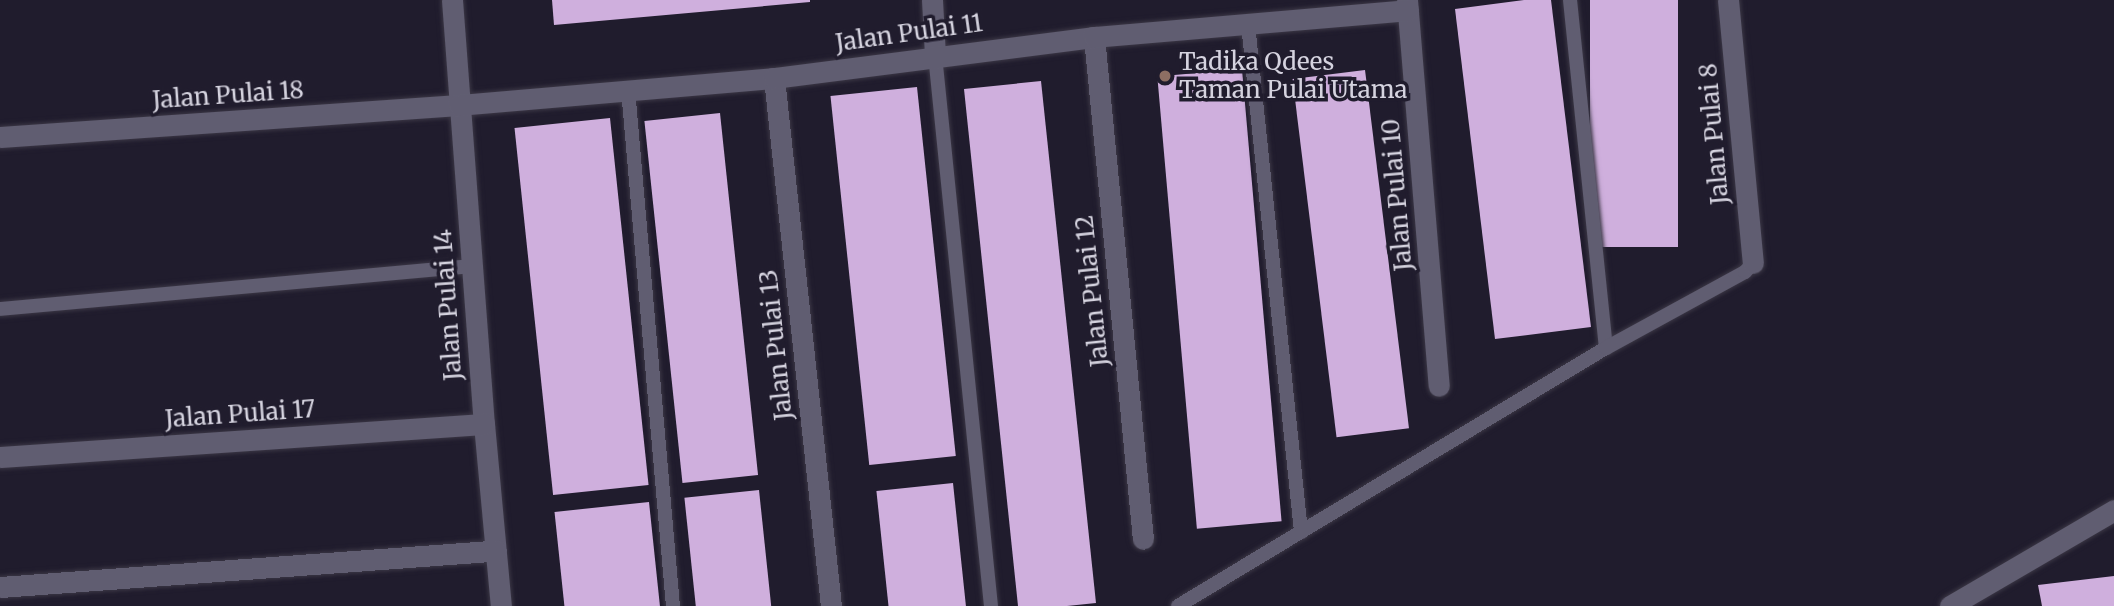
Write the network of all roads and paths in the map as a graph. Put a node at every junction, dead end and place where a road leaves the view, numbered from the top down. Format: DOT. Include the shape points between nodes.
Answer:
graph roads {
  1 [pos="452,0"];
  2 [pos="932,0"];
  3 [pos="1570,0"];
  4 [pos="1728,0"];
  5 [pos="1408,5"];
  6 [pos="1248,24"];
  7 [pos="1094,37"];
  8 [pos="935,55"];
  9 [pos="774,78"];
  10 [pos="628,89"];
  11 [pos="459,105"];
  12 [pos="0,137"];
  13 [pos="1753,263"];
  14 [pos="471,266"];
  15 [pos="0,309"];
  16 [pos="1606,348"];
  17 [pos="1439,386"];
  18 [pos="484,424"];
  19 [pos="0,457"];
  20 [pos="2114,510"];
  21 [pos="1301,532"];
  22 [pos="1143,539"];
  23 [pos="496,551"];
  24 [pos="0,587"];
  25 [pos="1972,599"];
  26 [pos="502,606"];
  27 [pos="673,606"];
  28 [pos="831,606"];
  29 [pos="991,606"];
  30 [pos="1178,606"];
  31 [pos="1950,606"];
  1 -- 11 [label="street, Jalan Pulai 14"];
  2 -- 8 [label="street"];
  3 -- 16 [label="lane"];
  4 -- 13 [label="street, Jalan Pulai 8"];
  5 -- 6 [label="street, Jalan Pulai 11"];
  5 -- 17 [label="street, Jalan Pulai 10"];
  6 -- 7 [label="street, Jalan Pulai 11"];
  6 -- 21 [label="lane"];
  7 -- 8 [label="street, Jalan Pulai 11"];
  7 -- 22 [label="street, Jalan Pulai 12"];
  8 -- 9 [label="street, Jalan Pulai 11"];
  8 -- 29 [label="lane"];
  9 -- 10 [label="street, Jalan Pulai 11"];
  9 -- 28 [label="street, Jalan Pulai 13"];
  10 -- 11 [label="street, Jalan Pulai 11"];
  10 -- 27 [label="lane"];
  11 -- 12 [label="street, Jalan Pulai 18"];
  11 -- 14 [label="street, Jalan Pulai 14"];
  13 -- 16 [label="lane" via="1745,272"];
  14 -- 15 [label="lane"];
  14 -- 18 [label="street, Jalan Pulai 14"];
  16 -- 21 [label="lane"];
  18 -- 19 [label="street, Jalan Pulai 17"];
  18 -- 23 [label="street, Jalan Pulai 14"];
  20 -- 25 [label="street"];
  21 -- 30 [label="lane"];
  23 -- 24 [label="street"];
  23 -- 26 [label="street, Jalan Pulai 14"];
  25 -- 31 [label="street"];
}
